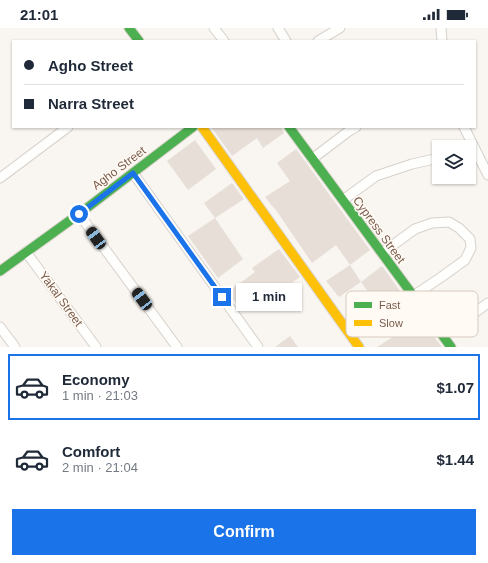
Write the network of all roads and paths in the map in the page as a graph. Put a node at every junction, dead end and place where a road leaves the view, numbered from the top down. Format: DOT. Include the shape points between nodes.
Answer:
graph roads {
  1 [pos="129,28"];
  2 [pos="214,28"];
  3 [pos="278,28"];
  4 [pos="340,28"];
  5 [pos="441,28"];
  6 [pos="137,40"];
  7 [pos="223,40"];
  8 [pos="285,40"];
  9 [pos="320,40"];
  10 [pos="442,40"];
  11 [pos="67,128"];
  12 [pos="192,128"];
  13 [pos="203,128"];
  14 [pos="290,128"];
  15 [pos="354,128"];
  16 [pos="464,128"];
  17 [pos="468,140"];
  18 [pos="312,159"];
  19 [pos="476,159"];
  20 [pos="432,160"];
  21 [pos="133,173"];
  22 [pos="488,175"];
  23 [pos="0,178"];
  24 [pos="343,200"];
  25 [pos="79,214"];
  26 [pos="26,252"];
  27 [pos="382,253"];
  28 [pos="0,271"];
  29 [pos="409,291"];
  30 [pos="420,291"];
  31 [pos="488,303"];
  32 [pos="478,310"];
  33 [pos="0,327"];
  34 [pos="346,329"];
  35 [pos="352,337"];
  36 [pos="444,337"];
  37 [pos="14,347"];
  38 [pos="96,347"];
  39 [pos="177,347"];
  40 [pos="258,347"];
  41 [pos="359,347"];
  42 [pos="450,347"];
  1 -- 6 [label="street"];
  2 -- 7 [label="street"];
  3 -- 8 [label="street"];
  4 -- 9 [label="street"];
  5 -- 10 [label="street"];
  11 -- 23 [label="street"];
  12 -- 21 [label="street, Agho Street"];
  13 -- 34 [label="street"];
  14 -- 18 [label="street, Cypress Street"];
  15 -- 18 [label="street"];
  16 -- 17 [label="street"];
  18 -- 24 [label="street, Cypress Street"];
  19 -- 22 [label="street"];
  20 -- 24 [label="street" via="376,176"];
  21 -- 25 [label="street, Agho Street"];
  21 -- 40 [label="street"];
  24 -- 27 [label="street, Cypress Street"];
  25 -- 26 [label="street, Agho Street"];
  25 -- 39 [label="street"];
  26 -- 28 [label="street, Agho Street"];
  26 -- 38 [label="street, Yakal Street"];
  27 -- 29 [label="street, Cypress Street"];
  27 -- 30 [label="street" via="415,229 432,223 449,222 460,228 470,239 471,248 465,260"];
  31 -- 32 [label="street"];
  33 -- 37 [label="street"];
  35 -- 41 [label="street"];
  36 -- 42 [label="street, Cypress Street"];
}
